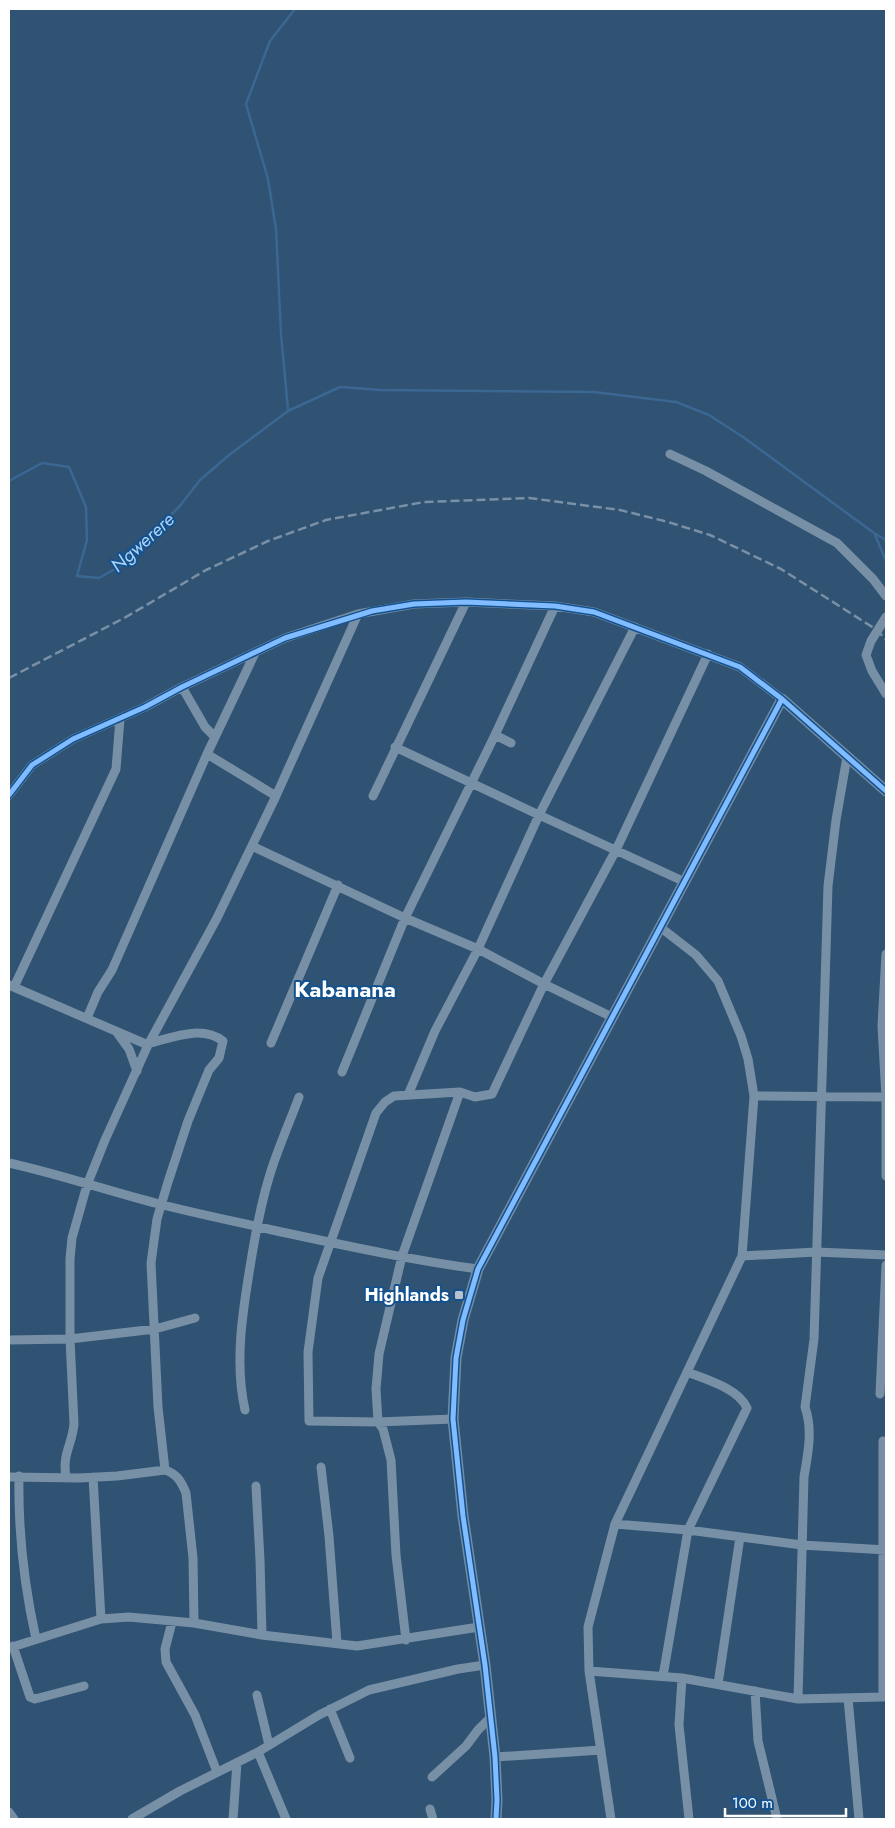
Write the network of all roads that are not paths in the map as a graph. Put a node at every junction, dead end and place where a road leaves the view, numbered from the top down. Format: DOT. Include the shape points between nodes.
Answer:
graph roads {
  1 [pos="670,454"];
  2 [pos="886,596"];
  3 [pos="466,602"];
  4 [pos="555,606"];
  5 [pos="358,614"];
  6 [pos="886,617"];
  7 [pos="635,627"];
  8 [pos="255,653"];
  9 [pos="708,654"];
  10 [pos="182,687"];
  11 [pos="886,694"];
  12 [pos="782,699"];
  13 [pos="120,719"];
  14 [pos="495,735"];
  15 [pos="215,737"];
  16 [pos="511,743"];
  17 [pos="395,747"];
  18 [pos="207,754"];
  19 [pos="847,757"];
  20 [pos="471,783"];
  21 [pos="886,791"];
  22 [pos="9,795"];
  23 [pos="276,796"];
  24 [pos="373,796"];
  25 [pos="539,815"];
  26 [pos="252,846"];
  27 [pos="616,850"];
  28 [pos="686,882"];
  29 [pos="338,886"];
  30 [pos="405,918"];
  31 [pos="660,927"];
  32 [pos="478,949"];
  33 [pos="886,954"];
  34 [pos="544,984"];
  35 [pos="11,986"];
  36 [pos="612,1017"];
  37 [pos="87,1018"];
  38 [pos="118,1034"];
  39 [pos="271,1043"];
  40 [pos="149,1044"];
  41 [pos="137,1071"];
  42 [pos="342,1072"];
  43 [pos="460,1092"];
  44 [pos="408,1095"];
  45 [pos="754,1096"];
  46 [pos="821,1096"];
  47 [pos="300,1097"];
  48 [pos="886,1097"];
  49 [pos="9,1163"];
  50 [pos="886,1176"];
  51 [pos="87,1185"];
  52 [pos="161,1205"];
  53 [pos="257,1226"];
  54 [pos="330,1242"];
  55 [pos="816,1252"];
  56 [pos="886,1255"];
  57 [pos="402,1256"];
  58 [pos="742,1256"];
  59 [pos="886,1265"];
  60 [pos="478,1269"];
  61 [pos="195,1318"];
  62 [pos="155,1329"];
  63 [pos="70,1339"];
  64 [pos="9,1340"];
  65 [pos="687,1372"];
  66 [pos="880,1394"];
  67 [pos="245,1410"];
  68 [pos="453,1419"];
  69 [pos="378,1422"];
  70 [pos="883,1441"];
  71 [pos="321,1467"];
  72 [pos="165,1470"];
  73 [pos="9,1476"];
  74 [pos="18,1476"];
  75 [pos="66,1477"];
  76 [pos="93,1477"];
  77 [pos="256,1486"];
  78 [pos="615,1524"];
  79 [pos="688,1530"];
  80 [pos="740,1537"];
  81 [pos="802,1545"];
  82 [pos="884,1550"];
  83 [pos="101,1619"];
  84 [pos="172,1622"];
  85 [pos="194,1623"];
  86 [pos="478,1627"];
  87 [pos="262,1635"];
  88 [pos="36,1639"];
  89 [pos="406,1640"];
  90 [pos="337,1642"];
  91 [pos="11,1647"];
  92 [pos="485,1665"];
  93 [pos="589,1671"];
  94 [pos="663,1676"];
  95 [pos="682,1678"];
  96 [pos="718,1684"];
  97 [pos="84,1686"];
  98 [pos="756,1691"];
  99 [pos="257,1694"];
  100 [pos="885,1697"];
  101 [pos="848,1698"];
  102 [pos="798,1699"];
  103 [pos="330,1709"];
  104 [pos="490,1718"];
  105 [pos="269,1745"];
  106 [pos="601,1750"];
  107 [pos="258,1752"];
  108 [pos="495,1757"];
  109 [pos="350,1758"];
  110 [pos="237,1763"];
  111 [pos="217,1772"];
  112 [pos="432,1777"];
  113 [pos="430,1809"];
  114 [pos="9,1812"];
  115 [pos="14,1819"];
  116 [pos="132,1819"];
  117 [pos="233,1819"];
  118 [pos="286,1819"];
  119 [pos="434,1819"];
  120 [pos="496,1819"];
  121 [pos="611,1819"];
  122 [pos="689,1819"];
  123 [pos="777,1819"];
  124 [pos="859,1819"];
  1 -- 2 [label="street" via="837,543 874,579"];
  3 -- 4 [label="street"];
  3 -- 5 [label="street" via="414,604"];
  3 -- 17 [label="street"];
  4 -- 7 [label="street" via="594,612"];
  4 -- 14 [label="street"];
  5 -- 8 [label="street" via="286,638"];
  5 -- 23 [label="street"];
  6 -- 11 [label="street" via="866,655"];
  7 -- 9 [label="street"];
  7 -- 25 [label="street"];
  8 -- 10 [label="street"];
  8 -- 15 [label="street"];
  9 -- 12 [label="street" via="740,667"];
  9 -- 27 [label="street"];
  10 -- 13 [label="street"];
  10 -- 15 [label="street" via="205,727"];
  12 -- 19 [label="street"];
  12 -- 28 [label="street"];
  13 -- 22 [label="street" via="73,739 32,765"];
  13 -- 35 [label="street" via="116,769"];
  14 -- 16 [label="street"];
  14 -- 20 [label="street"];
  15 -- 18 [label="street"];
  17 -- 20 [label="street"];
  17 -- 24 [label="street"];
  18 -- 23 [label="street"];
  18 -- 37 [label="street" via="112,970"];
  19 -- 21 [label="street"];
  19 -- 46 [label="street" via="828,886"];
  20 -- 25 [label="street"];
  20 -- 30 [label="street"];
  23 -- 26 [label="street"];
  25 -- 27 [label="street"];
  25 -- 32 [label="street"];
  26 -- 29 [label="street"];
  26 -- 40 [label="street"];
  27 -- 28 [label="street"];
  27 -- 34 [label="street"];
  28 -- 31 [label="street"];
  29 -- 30 [label="street"];
  29 -- 39 [label="street"];
  30 -- 32 [label="street"];
  30 -- 42 [label="street"];
  31 -- 36 [label="street"];
  31 -- 45 [label="street" via="696,955 718,981 741,1036"];
  32 -- 34 [label="street"];
  32 -- 44 [label="street"];
  33 -- 48 [label="street" via="882,1026"];
  34 -- 36 [label="street"];
  34 -- 43 [label="street" via="492,1094 475,1097"];
  35 -- 37 [label="street"];
  36 -- 60 [label="street"];
  37 -- 38 [label="street"];
  38 -- 40 [label="street"];
  38 -- 41 [label="street" via="132,1055"];
  40 -- 41 [label="street"];
  40 -- 52 [label="street" via="202,1032 223,1041 219,1058 209,1070 188,1121"];
  41 -- 51 [label="street"];
  43 -- 44 [label="street"];
  43 -- 57 [label="street"];
  44 -- 54 [label="street" via="394,1096 376,1113"];
  45 -- 46 [label="street"];
  45 -- 58 [label="street"];
  46 -- 48 [label="street"];
  46 -- 55 [label="street"];
  47 -- 53 [label="street" via="272,1168"];
  48 -- 50 [label="street"];
  49 -- 51 [label="street" via="44,1170"];
  51 -- 52 [label="street"];
  51 -- 63 [label="street" via="72,1238"];
  52 -- 53 [label="street"];
  52 -- 62 [label="street" via="151,1263"];
  53 -- 54 [label="street"];
  53 -- 67 [label="street" via="242,1317 242,1398"];
  54 -- 57 [label="street"];
  54 -- 69 [label="street" via="318,1278 308,1352 309,1421"];
  55 -- 56 [label="street"];
  55 -- 58 [label="street"];
  55 -- 81 [label="street" via="814,1339 806,1407 810,1440 804,1477"];
  57 -- 60 [label="street"];
  57 -- 69 [label="street" via="379,1354"];
  58 -- 65 [label="street"];
  59 -- 66 [label="street"];
  60 -- 68 [label="street" via="456,1358"];
  61 -- 62 [label="street"];
  62 -- 63 [label="street"];
  62 -- 72 [label="street" via="158,1407"];
  63 -- 64 [label="street"];
  63 -- 75 [label="street" via="74,1424 73,1437 64,1459"];
  65 -- 78 [label="street"];
  65 -- 79 [label="street" via="738,1395 747,1408"];
  68 -- 69 [label="street"];
  68 -- 86 [label="street"];
  69 -- 89 [label="street" via="391,1460 396,1554"];
  70 -- 82 [label="street"];
  71 -- 90 [label="street"];
  72 -- 76 [label="street"];
  72 -- 85 [label="street" via="175,1474 186,1493 193,1558"];
  73 -- 74 [label="street"];
  74 -- 75 [label="street"];
  74 -- 88 [label="street" via="24,1570"];
  75 -- 76 [label="street"];
  76 -- 83 [label="street"];
  77 -- 87 [label="street"];
  78 -- 79 [label="street"];
  78 -- 93 [label="street" via="588,1627"];
  79 -- 80 [label="street"];
  79 -- 94 [label="street"];
  80 -- 81 [label="street"];
  80 -- 96 [label="street"];
  81 -- 82 [label="street"];
  81 -- 102 [label="street"];
  82 -- 100 [label="street"];
  83 -- 84 [label="street" via="129,1617"];
  83 -- 88 [label="street"];
  84 -- 85 [label="street"];
  84 -- 111 [label="street" via="165,1649 166,1662 194,1715"];
  85 -- 87 [label="street"];
  86 -- 89 [label="street"];
  86 -- 92 [label="street"];
  87 -- 90 [label="street"];
  88 -- 91 [label="street"];
  89 -- 90 [label="street" via="357,1646"];
  91 -- 97 [label="street" via="30,1697 35,1700"];
  92 -- 103 [label="street" via="369,1690"];
  92 -- 104 [label="street"];
  93 -- 94 [label="street"];
  93 -- 106 [label="street"];
  94 -- 95 [label="street"];
  95 -- 96 [label="street"];
  95 -- 122 [label="street" via="679,1725"];
  96 -- 98 [label="street"];
  98 -- 102 [label="street"];
  98 -- 123 [label="street" via="758,1741"];
  99 -- 105 [label="street"];
  100 -- 101 [label="street"];
  101 -- 102 [label="street"];
  101 -- 124 [label="street"];
  103 -- 105 [label="street"];
  103 -- 109 [label="street"];
  104 -- 108 [label="street"];
  104 -- 112 [label="street" via="466,1746"];
  105 -- 107 [label="street"];
  106 -- 108 [label="street"];
  106 -- 121 [label="street"];
  107 -- 110 [label="street"];
  107 -- 118 [label="street"];
  108 -- 120 [label="street"];
  110 -- 111 [label="street"];
  110 -- 117 [label="street"];
  111 -- 116 [label="street"];
  113 -- 119 [label="street"];
  114 -- 115 [label="street"];
}
